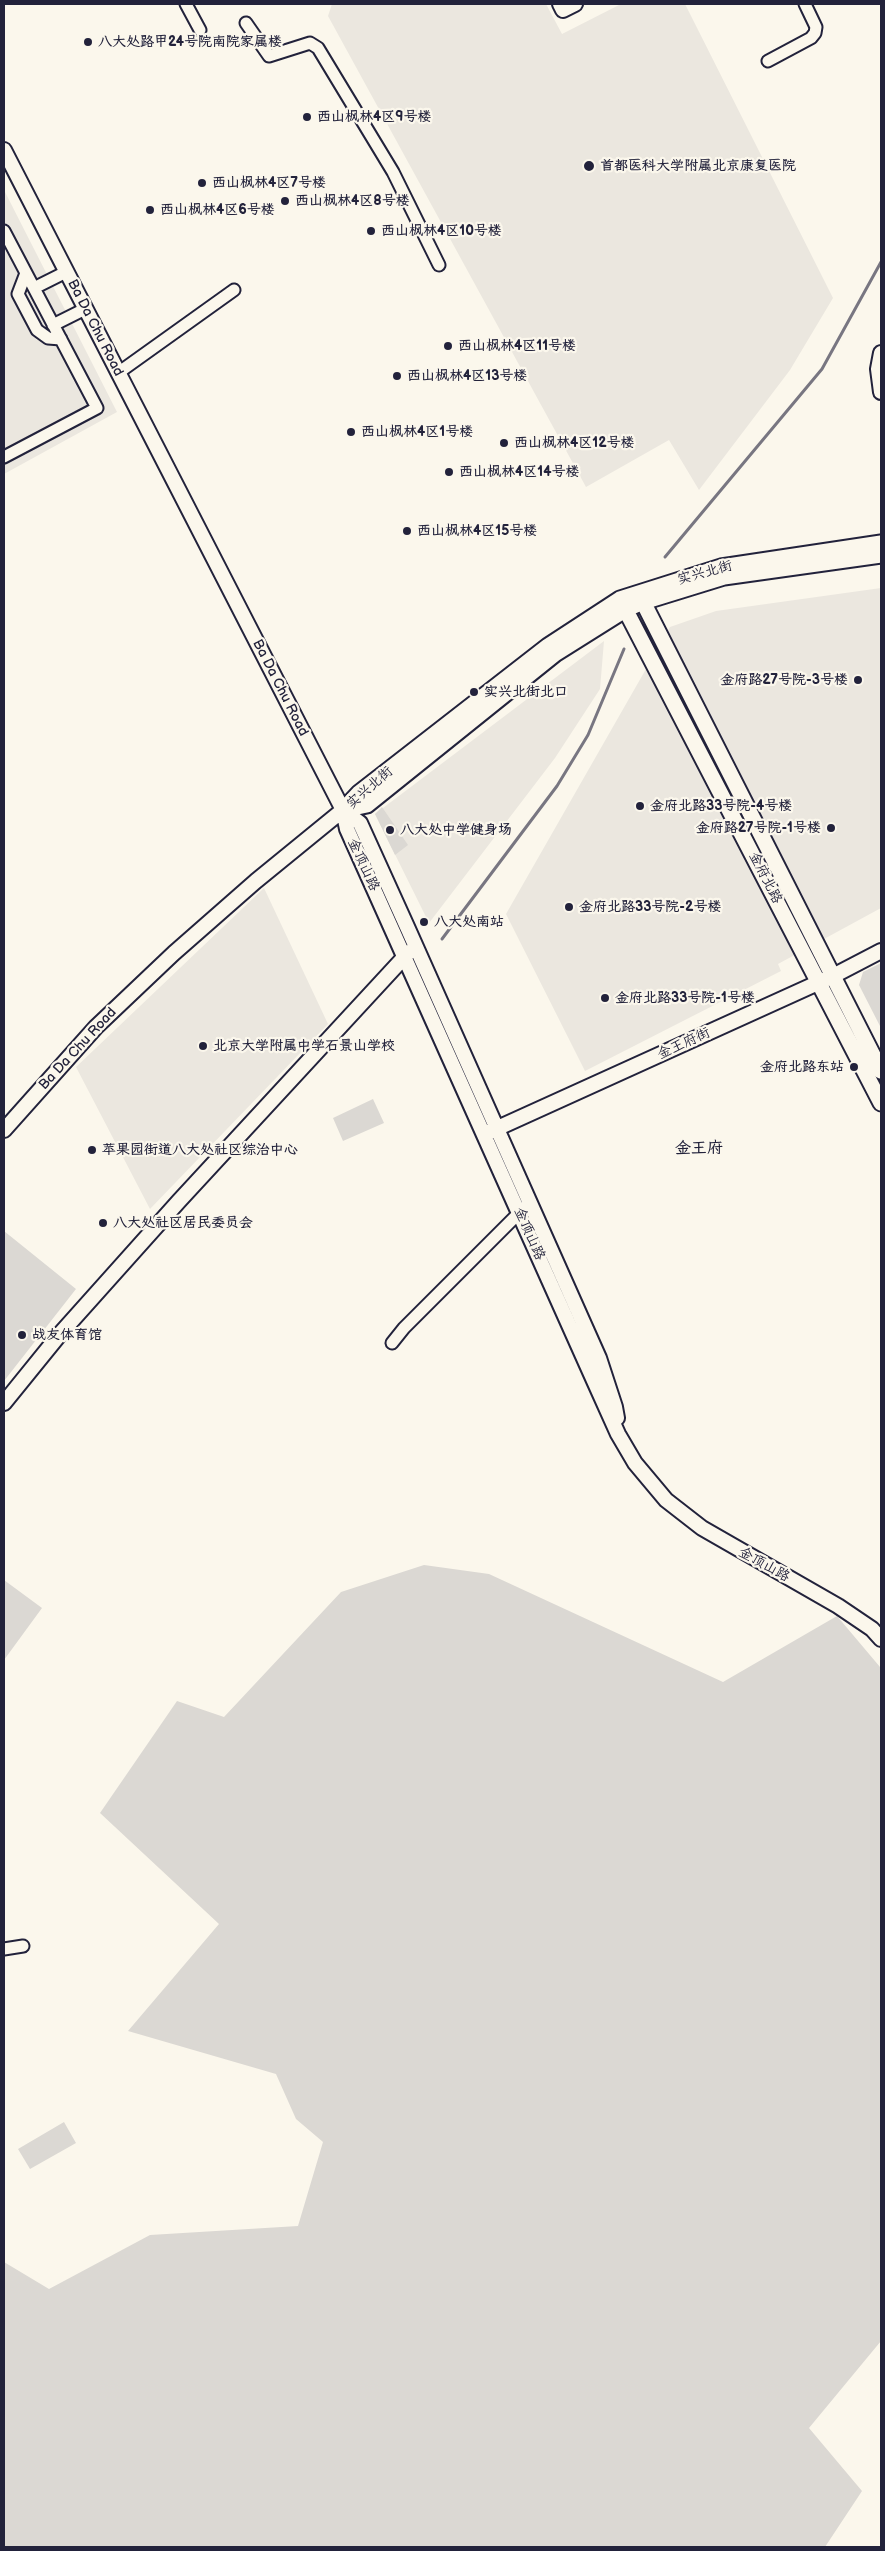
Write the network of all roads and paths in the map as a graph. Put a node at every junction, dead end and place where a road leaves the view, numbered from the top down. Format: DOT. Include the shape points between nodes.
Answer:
graph roads {
  1 [pos="186,4"];
  2 [pos="805,4"];
  3 [pos="246,23"];
  4 [pos="200,30"];
  5 [pos="768,61"];
  6 [pos="4,150"];
  7 [pos="4,232"];
  8 [pos="439,265"];
  9 [pos="66,272"];
  10 [pos="26,273"];
  11 [pos="34,288"];
  12 [pos="234,290"];
  13 [pos="84,309"];
  14 [pos="53,325"];
  15 [pos="61,339"];
  16 [pos="881,353"];
  17 [pos="118,373"];
  18 [pos="881,392"];
  19 [pos="4,457"];
  20 [pos="881,543"];
  21 [pos="881,555"];
  22 [pos="641,597"];
  23 [pos="623,605"];
  24 [pos="343,810"];
  25 [pos="416,947"];
  26 [pos="881,951"];
  27 [pos="404,956"];
  28 [pos="833,976"];
  29 [pos="819,982"];
  30 [pos="881,1071"];
  31 [pos="881,1103"];
  32 [pos="4,1130"];
  33 [pos="491,1131"];
  34 [pos="525,1207"];
  35 [pos="392,1343"];
  36 [pos="4,1403"];
  37 [pos="881,1639"];
  38 [pos="23,1946"];
  39 [pos="4,1949"];
  1 -- 4 [label="street"];
  2 -- 5 [label="street" via="816,27 815,33"];
  3 -- 8 [label="street" via="269,56 310,42 318,48 393,172"];
  6 -- 9 [label="street, Ba Da Chu Road"];
  7 -- 10 [label="street"];
  9 -- 11 [label="street"];
  9 -- 13 [label="street, Ba Da Chu Road"];
  10 -- 11 [label="street"];
  10 -- 15 [label="street" via="18,294 37,330 48,338"];
  11 -- 14 [label="street"];
  12 -- 17 [label="street"];
  13 -- 14 [label="street"];
  13 -- 17 [label="street, Ba Da Chu Road"];
  14 -- 15 [label="street"];
  15 -- 19 [label="street" via="97,408"];
  16 -- 18 [label="street" via="878,369"];
  17 -- 24 [label="street, Ba Da Chu Road"];
  20 -- 22 [label="main road, 实兴北街" via="722,566"];
  21 -- 22 [label="main road, 实兴北街" via="724,577"];
  22 -- 23 [label="main road, 实兴北街"];
  22 -- 28 [label="main road, 金府北路"];
  23 -- 24 [label="main road, 实兴北街" via="555,654 367,804"];
  23 -- 29 [label="main road, 金府北路"];
  24 -- 25 [label="street, 金顶山路" via="360,823"];
  24 -- 27 [label="street, 金顶山路" via="347,829"];
  24 -- 32 [label="street, Ba Da Chu Road" via="174,953 96,1027"];
  25 -- 27 [label="street"];
  25 -- 33 [label="street, 金顶山路"];
  26 -- 28 [label="street, 金王府街"];
  27 -- 33 [label="street, 金顶山路"];
  27 -- 36 [label="street" via="60,1334"];
  28 -- 29 [label="street, 金王府街"];
  28 -- 30 [label="main road, 金府北路"];
  29 -- 31 [label="main road, 金府北路"];
  29 -- 33 [label="street, 金王府街"];
  33 -- 34 [label="street, 金顶山路"];
  34 -- 35 [label="street"];
  34 -- 37 [label="street, 金顶山路" via="618,1434 649,1481 686,1517 724,1543 838,1606"];
  38 -- 39 [label="street"];
}
